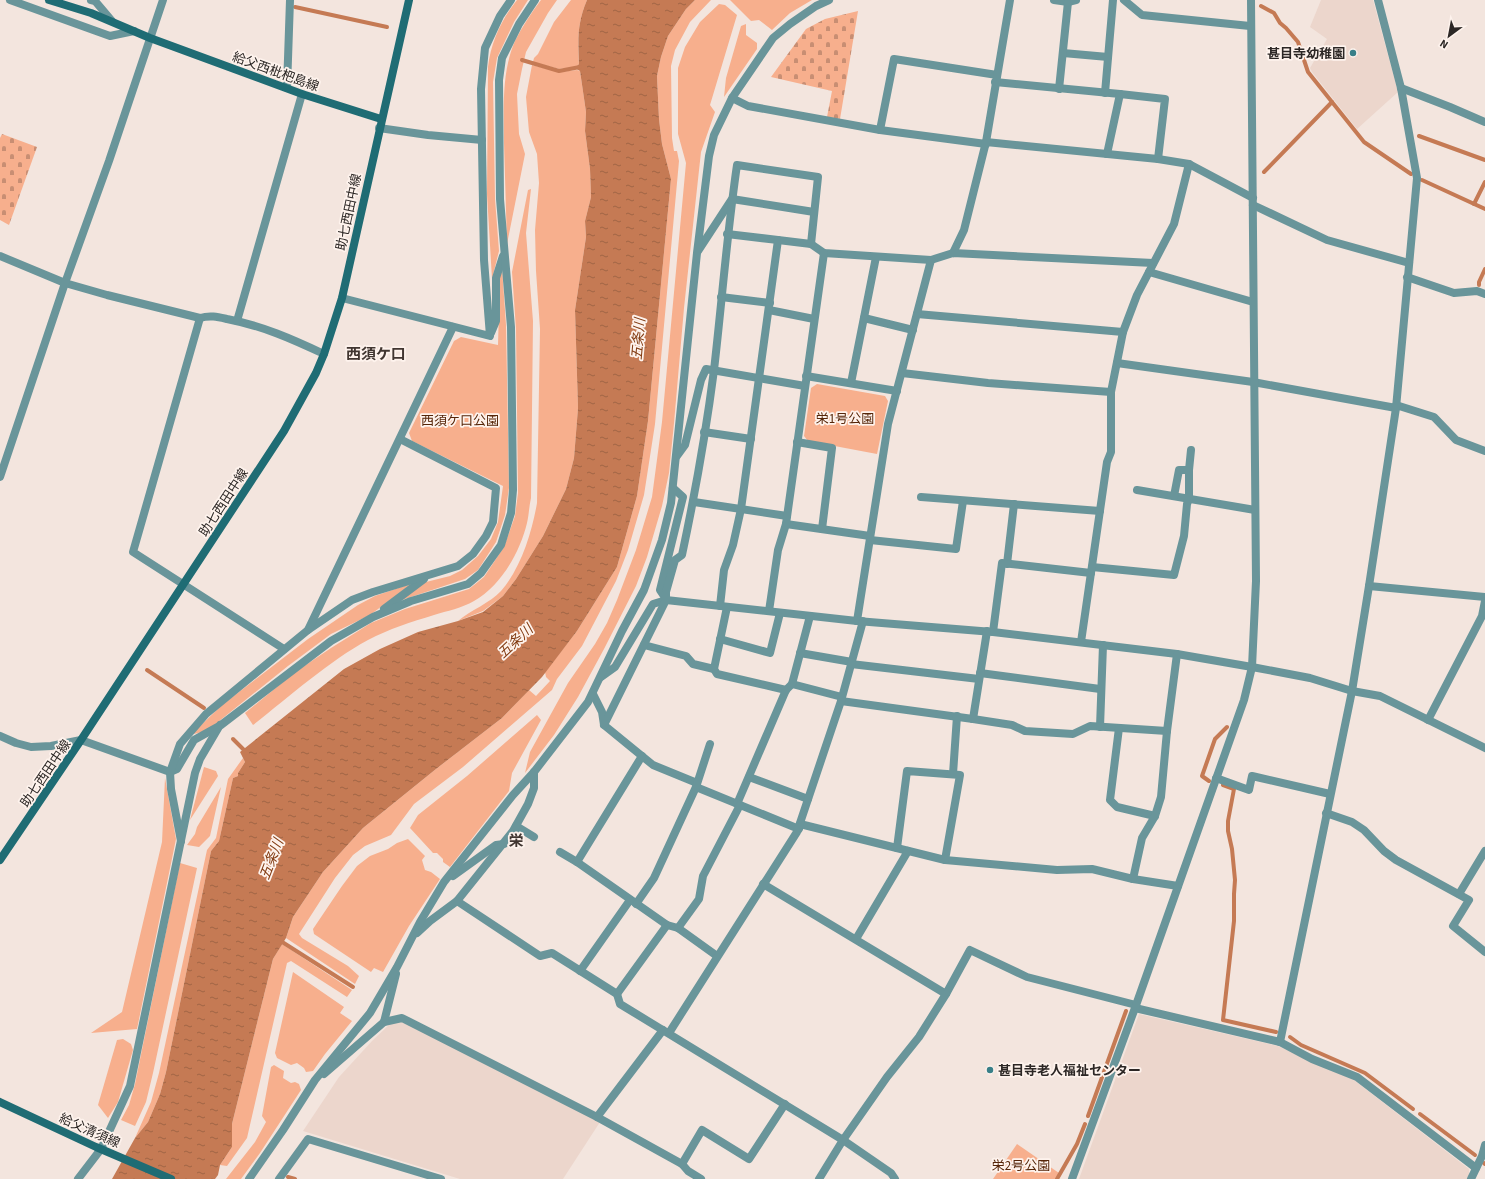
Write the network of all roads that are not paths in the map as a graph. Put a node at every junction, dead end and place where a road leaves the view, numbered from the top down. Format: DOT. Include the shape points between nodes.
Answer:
graph roads {
  1 [pos="10,0"];
  2 [pos="49,0"];
  3 [pos="91,0"];
  4 [pos="163,0"];
  5 [pos="290,0"];
  6 [pos="409,0"];
  7 [pos="511,0"];
  8 [pos="535,0"];
  9 [pos="830,0"];
  10 [pos="1010,0"];
  11 [pos="1054,0"];
  12 [pos="1113,0"];
  13 [pos="1124,0"];
  14 [pos="1250,0"];
  15 [pos="1378,0"];
  16 [pos="1072,1"];
  17 [pos="112,21"];
  18 [pos="1250,26"];
  19 [pos="134,30"];
  20 [pos="150,38"];
  21 [pos="1063,53"];
  22 [pos="1108,57"];
  23 [pos="996,79"];
  24 [pos="287,88"];
  25 [pos="1401,88"];
  26 [pos="1059,89"];
  27 [pos="1105,93"];
  28 [pos="302,94"];
  29 [pos="1120,94"];
  30 [pos="732,98"];
  31 [pos="381,119"];
  32 [pos="1485,122"];
  33 [pos="379,128"];
  34 [pos="880,130"];
  35 [pos="482,140"];
  36 [pos="986,143"];
  37 [pos="1107,154"];
  38 [pos="1158,159"];
  39 [pos="1189,164"];
  40 [pos="732,199"];
  41 [pos="1253,202"];
  42 [pos="814,212"];
  43 [pos="727,234"];
  44 [pos="778,240"];
  45 [pos="811,244"];
  46 [pos="504,252"];
  47 [pos="697,253"];
  48 [pos="824,253"];
  49 [pos="953,253"];
  50 [pos="0,256"];
  51 [pos="876,257"];
  52 [pos="931,260"];
  53 [pos="1153,263"];
  54 [pos="1409,263"];
  55 [pos="1149,272"];
  56 [pos="1407,277"];
  57 [pos="65,283"];
  58 [pos="1485,294"];
  59 [pos="342,298"];
  60 [pos="721,298"];
  61 [pos="1253,302"];
  62 [pos="769,306"];
  63 [pos="917,314"];
  64 [pos="200,318"];
  65 [pos="864,318"];
  66 [pos="814,319"];
  67 [pos="237,321"];
  68 [pos="454,327"];
  69 [pos="913,330"];
  70 [pos="1123,332"];
  71 [pos="490,336"];
  72 [pos="324,354"];
  73 [pos="1117,363"];
  74 [pos="714,370"];
  75 [pos="902,373"];
  76 [pos="806,376"];
  77 [pos="760,378"];
  78 [pos="1253,382"];
  79 [pos="851,383"];
  80 [pos="805,386"];
  81 [pos="897,391"];
  82 [pos="1111,392"];
  83 [pos="1396,407"];
  84 [pos="704,432"];
  85 [pos="751,439"];
  86 [pos="400,440"];
  87 [pos="797,442"];
  88 [pos="1190,450"];
  89 [pos="1485,451"];
  90 [pos="676,458"];
  91 [pos="1189,470"];
  92 [pos="0,477"];
  93 [pos="672,488"];
  94 [pos="1137,490"];
  95 [pos="1174,496"];
  96 [pos="921,498"];
  97 [pos="1189,499"];
  98 [pos="963,501"];
  99 [pos="694,502"];
  100 [pos="1014,504"];
  101 [pos="741,509"];
  102 [pos="1255,510"];
  103 [pos="1100,511"];
  104 [pos="787,520"];
  105 [pos="822,529"];
  106 [pos="870,538"];
  107 [pos="1007,564"];
  108 [pos="1092,570"];
  109 [pos="429,576"];
  110 [pos="184,585"];
  111 [pos="1369,586"];
  112 [pos="1485,598"];
  113 [pos="666,600"];
  114 [pos="1485,601"];
  115 [pos="723,606"];
  116 [pos="769,612"];
  117 [pos="780,613"];
  118 [pos="810,616"];
  119 [pos="373,617"];
  120 [pos="860,621"];
  121 [pos="308,630"];
  122 [pos="990,631"];
  123 [pos="720,640"];
  124 [pos="1081,642"];
  125 [pos="644,644"];
  126 [pos="1103,645"];
  127 [pos="284,650"];
  128 [pos="800,653"];
  129 [pos="1176,654"];
  130 [pos="851,663"];
  131 [pos="1252,667"];
  132 [pos="714,669"];
  133 [pos="980,676"];
  134 [pos="599,678"];
  135 [pos="789,687"];
  136 [pos="1100,689"];
  137 [pos="1352,691"];
  138 [pos="593,694"];
  139 [pos="841,699"];
  140 [pos="958,716"];
  141 [pos="973,719"];
  142 [pos="1428,720"];
  143 [pos="221,725"];
  144 [pos="604,725"];
  145 [pos="1100,727"];
  146 [pos="1119,728"];
  147 [pos="1167,731"];
  148 [pos="0,736"];
  149 [pos="82,740"];
  150 [pos="710,744"];
  151 [pos="1485,748"];
  152 [pos="642,756"];
  153 [pos="170,772"];
  154 [pos="534,772"];
  155 [pos="953,774"];
  156 [pos="749,777"];
  157 [pos="1216,778"];
  158 [pos="697,785"];
  159 [pos="1330,794"];
  160 [pos="808,799"];
  161 [pos="739,804"];
  162 [pos="1326,813"];
  163 [pos="1155,816"];
  164 [pos="516,826"];
  165 [pos="799,826"];
  166 [pos="534,837"];
  167 [pos="181,841"];
  168 [pos="504,844"];
  169 [pos="897,848"];
  170 [pos="908,851"];
  171 [pos="560,852"];
  172 [pos="1485,852"];
  173 [pos="0,860"];
  174 [pos="945,860"];
  175 [pos="576,862"];
  176 [pos="1133,879"];
  177 [pos="444,882"];
  178 [pos="763,884"];
  179 [pos="1178,886"];
  180 [pos="1459,894"];
  181 [pos="457,902"];
  182 [pos="633,902"];
  183 [pos="667,925"];
  184 [pos="678,928"];
  185 [pos="413,936"];
  186 [pos="856,939"];
  187 [pos="1485,952"];
  188 [pos="717,956"];
  189 [pos="397,967"];
  190 [pos="580,971"];
  191 [pos="617,994"];
  192 [pos="946,994"];
  193 [pos="1135,1006"];
  194 [pos="384,1022"];
  195 [pos="666,1031"];
  196 [pos="1280,1042"];
  197 [pos="315,1080"];
  198 [pos="0,1102"];
  199 [pos="785,1104"];
  200 [pos="597,1117"];
  201 [pos="843,1140"];
  202 [pos="1485,1145"];
  203 [pos="104,1150"];
  204 [pos="1484,1157"];
  205 [pos="682,1164"];
  206 [pos="1476,1168"];
  207 [pos="78,1179"];
  208 [pos="170,1179"];
  209 [pos="249,1179"];
  210 [pos="279,1179"];
  211 [pos="441,1179"];
  212 [pos="701,1179"];
  213 [pos="819,1179"];
  214 [pos="895,1179"];
  215 [pos="1072,1179"];
  216 [pos="1470,1179"];
  1 -- 19 [label="street" via="110,36"];
  2 -- 17 [label="main road, 給父西枇杷島線"];
  3 -- 17 [label="street"];
  4 -- 20 [label="street"];
  5 -- 24 [label="street"];
  6 -- 31 [label="main road"];
  7 -- 35 [label="street" via="500,16 485,48 481,89"];
  8 -- 46 [label="street" via="519,24 502,58 499,80 500,198"];
  9 -- 30 [label="street" via="816,6 773,38"];
  10 -- 23 [label="street"];
  11 -- 16 [label="street"];
  12 -- 22 [label="street"];
  13 -- 18 [label="street" via="1142,15"];
  14 -- 18 [label="street"];
  15 -- 25 [label="street"];
  16 -- 21 [label="street"];
  17 -- 19 [label="main road, 給父西枇杷島線"];
  18 -- 41 [label="street"];
  19 -- 20 [label="main road, 給父西枇杷島線"];
  20 -- 24 [label="main road, 給父西枇杷島線"];
  20 -- 57 [label="street"];
  21 -- 22 [label="street"];
  21 -- 26 [label="street"];
  22 -- 27 [label="street"];
  23 -- 26 [label="street"];
  23 -- 34 [label="street" via="894,59"];
  23 -- 36 [label="street"];
  24 -- 28 [label="main road, 給父西枇杷島線"];
  25 -- 32 [label="street"];
  25 -- 54 [label="street" via="1417,178"];
  26 -- 27 [label="street"];
  27 -- 29 [label="street"];
  28 -- 31 [label="main road, 給父西枇杷島線"];
  28 -- 67 [label="street"];
  29 -- 37 [label="street"];
  29 -- 38 [label="street" via="1166,99"];
  30 -- 34 [label="street" via="748,106"];
  30 -- 47 [label="street" via="714,135 709,156"];
  31 -- 33 [label="main road, 助七西田中線"];
  33 -- 35 [label="street"];
  33 -- 59 [label="main road, 助七西田中線"];
  34 -- 36 [label="street"];
  35 -- 71 [label="street" via="484,260"];
  36 -- 37 [label="street"];
  36 -- 49 [label="street" via="964,230"];
  37 -- 38 [label="street"];
  38 -- 39 [label="street"];
  39 -- 41 [label="street"];
  39 -- 53 [label="street" via="1174,224"];
  40 -- 42 [label="street"];
  40 -- 42 [label="street" via="737,165 818,177"];
  40 -- 43 [label="street"];
  40 -- 47 [label="street"];
  41 -- 54 [label="street" via="1327,240"];
  41 -- 61 [label="street"];
  42 -- 45 [label="street"];
  43 -- 44 [label="street"];
  43 -- 60 [label="street"];
  44 -- 45 [label="street"];
  44 -- 62 [label="street"];
  45 -- 48 [label="street"];
  46 -- 71 [label="street" via="496,278 496,321"];
  46 -- 119 [label="street" via="511,327 513,490 511,512 501,545 481,573 468,584 411,601"];
  47 -- 90 [label="street"];
  48 -- 51 [label="street"];
  48 -- 66 [label="street"];
  49 -- 52 [label="street"];
  49 -- 53 [label="street"];
  50 -- 57 [label="street"];
  51 -- 52 [label="street"];
  51 -- 65 [label="street"];
  52 -- 63 [label="street"];
  53 -- 55 [label="street"];
  54 -- 56 [label="street"];
  55 -- 61 [label="street"];
  55 -- 70 [label="street"];
  56 -- 58 [label="street" via="1454,293 1477,291"];
  56 -- 83 [label="street"];
  57 -- 64 [label="street"];
  57 -- 92 [label="street"];
  59 -- 68 [label="street"];
  59 -- 72 [label="main road, 助七西田中線"];
  60 -- 62 [label="street"];
  60 -- 74 [label="street"];
  61 -- 78 [label="street"];
  62 -- 66 [label="street"];
  62 -- 77 [label="street"];
  63 -- 69 [label="street"];
  63 -- 70 [label="street"];
  64 -- 67 [label="street" via="208,315"];
  64 -- 110 [label="street" via="133,552"];
  65 -- 69 [label="street"];
  65 -- 79 [label="street"];
  66 -- 76 [label="street"];
  67 -- 72 [label="street" via="276,332"];
  68 -- 71 [label="street"];
  68 -- 86 [label="street"];
  69 -- 75 [label="street"];
  70 -- 73 [label="street"];
  72 -- 110 [label="main road, 助七西田中線" via="284,431"];
  73 -- 78 [label="street"];
  73 -- 82 [label="street"];
  74 -- 77 [label="street"];
  74 -- 84 [label="street"];
  74 -- 90 [label="street" via="706,369 701,380 685,445"];
  75 -- 81 [label="street"];
  75 -- 82 [label="street" via="988,383"];
  76 -- 79 [label="street"];
  76 -- 80 [label="street"];
  77 -- 80 [label="street"];
  77 -- 85 [label="street"];
  78 -- 83 [label="street"];
  78 -- 102 [label="street"];
  79 -- 81 [label="street"];
  80 -- 87 [label="street"];
  81 -- 106 [label="street" via="888,424"];
  82 -- 103 [label="street" via="1111,452 1107,462"];
  83 -- 89 [label="street" via="1434,417 1456,440"];
  83 -- 111 [label="street"];
  84 -- 85 [label="street"];
  84 -- 99 [label="street"];
  85 -- 101 [label="street"];
  86 -- 109 [label="street" via="496,488 492,522 473,554 458,566"];
  86 -- 121 [label="street"];
  87 -- 104 [label="street"];
  87 -- 105 [label="street" via="832,448"];
  88 -- 91 [label="street"];
  90 -- 93 [label="street"];
  91 -- 95 [label="street" via="1179,470"];
  91 -- 97 [label="street"];
  93 -- 113 [label="street" via="682,497 660,590"];
  93 -- 134 [label="street" via="662,540 644,590"];
  94 -- 95 [label="street"];
  95 -- 97 [label="street"];
  96 -- 98 [label="street"];
  97 -- 102 [label="street"];
  97 -- 108 [label="street" via="1184,536 1174,575"];
  98 -- 100 [label="street"];
  98 -- 106 [label="street" via="956,549"];
  99 -- 101 [label="street"];
  99 -- 113 [label="street" via="682,555 675,560"];
  100 -- 103 [label="street"];
  100 -- 107 [label="street"];
  101 -- 104 [label="street"];
  101 -- 115 [label="street" via="724,570"];
  102 -- 131 [label="street" via="1256,581"];
  103 -- 108 [label="street"];
  104 -- 105 [label="street"];
  104 -- 116 [label="street" via="778,550"];
  105 -- 106 [label="street"];
  106 -- 120 [label="street"];
  107 -- 108 [label="street"];
  107 -- 122 [label="street" via="1002,563"];
  108 -- 124 [label="street"];
  109 -- 119 [label="street"];
  109 -- 121 [label="street" via="352,600"];
  110 -- 127 [label="street"];
  110 -- 149 [label="main road, 助七西田中線"];
  111 -- 112 [label="street"];
  111 -- 137 [label="street"];
  113 -- 115 [label="street"];
  113 -- 125 [label="street"];
  113 -- 134 [label="street" via="653,604 615,667"];
  114 -- 142 [label="street" via="1482,616"];
  115 -- 116 [label="street"];
  115 -- 123 [label="street"];
  116 -- 117 [label="street"];
  117 -- 118 [label="street"];
  117 -- 123 [label="street" via="770,653"];
  118 -- 120 [label="street"];
  118 -- 128 [label="street"];
  119 -- 143 [label="street" via="331,641"];
  120 -- 122 [label="street"];
  120 -- 130 [label="street"];
  121 -- 127 [label="street"];
  122 -- 124 [label="street"];
  122 -- 133 [label="street"];
  123 -- 132 [label="street"];
  124 -- 126 [label="street"];
  125 -- 132 [label="street" via="686,656 693,664"];
  125 -- 144 [label="street"];
  126 -- 129 [label="street"];
  126 -- 136 [label="street"];
  127 -- 153 [label="street" via="206,714 191,730 180,744"];
  128 -- 130 [label="street"];
  128 -- 135 [label="street"];
  129 -- 131 [label="street"];
  129 -- 147 [label="street"];
  130 -- 133 [label="street"];
  130 -- 139 [label="street"];
  131 -- 137 [label="street" via="1310,678"];
  131 -- 157 [label="street" via="1244,700"];
  132 -- 135 [label="street" via="717,674"];
  133 -- 136 [label="street"];
  133 -- 141 [label="street"];
  134 -- 138 [label="street"];
  135 -- 139 [label="street"];
  135 -- 156 [label="street"];
  136 -- 145 [label="street"];
  137 -- 142 [label="street" via="1380,696"];
  137 -- 159 [label="street"];
  138 -- 144 [label="street" via="602,712"];
  138 -- 154 [label="street"];
  139 -- 140 [label="street"];
  139 -- 160 [label="street"];
  140 -- 141 [label="street"];
  140 -- 155 [label="street"];
  141 -- 145 [label="street" via="1025,731 1073,734 1090,726"];
  142 -- 151 [label="street"];
  143 -- 153 [label="street" via="194,740 177,769"];
  143 -- 167 [label="street" via="200,759 195,773"];
  144 -- 152 [label="street"];
  145 -- 146 [label="street"];
  146 -- 147 [label="street"];
  146 -- 163 [label="street" via="1110,800 1117,807"];
  147 -- 163 [label="street" via="1161,797"];
  148 -- 149 [label="street" via="31,747"];
  149 -- 153 [label="street"];
  149 -- 173 [label="main road, 助七西田中線"];
  150 -- 158 [label="street"];
  152 -- 158 [label="street" via="653,765"];
  152 -- 175 [label="street"];
  153 -- 167 [label="street"];
  154 -- 164 [label="street" via="534,788"];
  154 -- 177 [label="street"];
  155 -- 169 [label="street" via="907,771"];
  155 -- 174 [label="street" via="960,774"];
  156 -- 160 [label="street"];
  156 -- 161 [label="street"];
  157 -- 159 [label="street" via="1249,790 1252,776"];
  157 -- 179 [label="street"];
  158 -- 161 [label="street"];
  158 -- 182 [label="street" via="654,878"];
  159 -- 162 [label="street"];
  160 -- 165 [label="street"];
  161 -- 165 [label="street"];
  161 -- 184 [label="street" via="703,876 699,899"];
  162 -- 180 [label="street" via="1352,822 1396,860"];
  162 -- 196 [label="street"];
  163 -- 176 [label="street" via="1142,838"];
  164 -- 166 [label="street"];
  164 -- 168 [label="street"];
  165 -- 169 [label="street"];
  165 -- 178 [label="street"];
  167 -- 203 [label="street" via="130,1086"];
  168 -- 177 [label="street" via="496,845"];
  168 -- 181 [label="street"];
  169 -- 170 [label="street"];
  170 -- 174 [label="street"];
  170 -- 186 [label="street"];
  171 -- 175 [label="street"];
  172 -- 180 [label="street"];
  174 -- 176 [label="street" via="1057,870 1092,869"];
  175 -- 182 [label="street"];
  176 -- 179 [label="street"];
  177 -- 185 [label="street"];
  178 -- 186 [label="street"];
  178 -- 188 [label="street"];
  179 -- 193 [label="street"];
  180 -- 187 [label="street" via="1470,900 1454,926"];
  181 -- 185 [label="street"];
  181 -- 190 [label="street" via="540,956 552,953"];
  182 -- 183 [label="street"];
  182 -- 190 [label="street"];
  183 -- 184 [label="street"];
  183 -- 191 [label="street"];
  184 -- 188 [label="street"];
  185 -- 189 [label="street"];
  186 -- 192 [label="street"];
  188 -- 195 [label="street"];
  189 -- 194 [label="street"];
  189 -- 197 [label="street" via="370,1013"];
  190 -- 191 [label="street"];
  191 -- 195 [label="street" via="620,1004"];
  192 -- 193 [label="street" via="970,950 1026,977"];
  192 -- 201 [label="street" via="919,1037 886,1077"];
  193 -- 196 [label="street"];
  193 -- 215 [label="street"];
  194 -- 197 [label="street"];
  194 -- 200 [label="street" via="402,1018"];
  195 -- 199 [label="street"];
  195 -- 200 [label="street"];
  196 -- 206 [label="street" via="1312,1059 1357,1077"];
  197 -- 209 [label="street"];
  198 -- 203 [label="main road, 給父清須線"];
  199 -- 201 [label="street"];
  199 -- 205 [label="street" via="750,1158 702,1130"];
  200 -- 205 [label="street"];
  201 -- 213 [label="street"];
  201 -- 214 [label="street" via="891,1173"];
  202 -- 204 [label="street"];
  203 -- 207 [label="street"];
  203 -- 208 [label="main road, 給父清須線"];
  204 -- 206 [label="street"];
  205 -- 212 [label="street"];
  206 -- 216 [label="street"];
  210 -- 211 [label="street" via="308,1139"];
}
